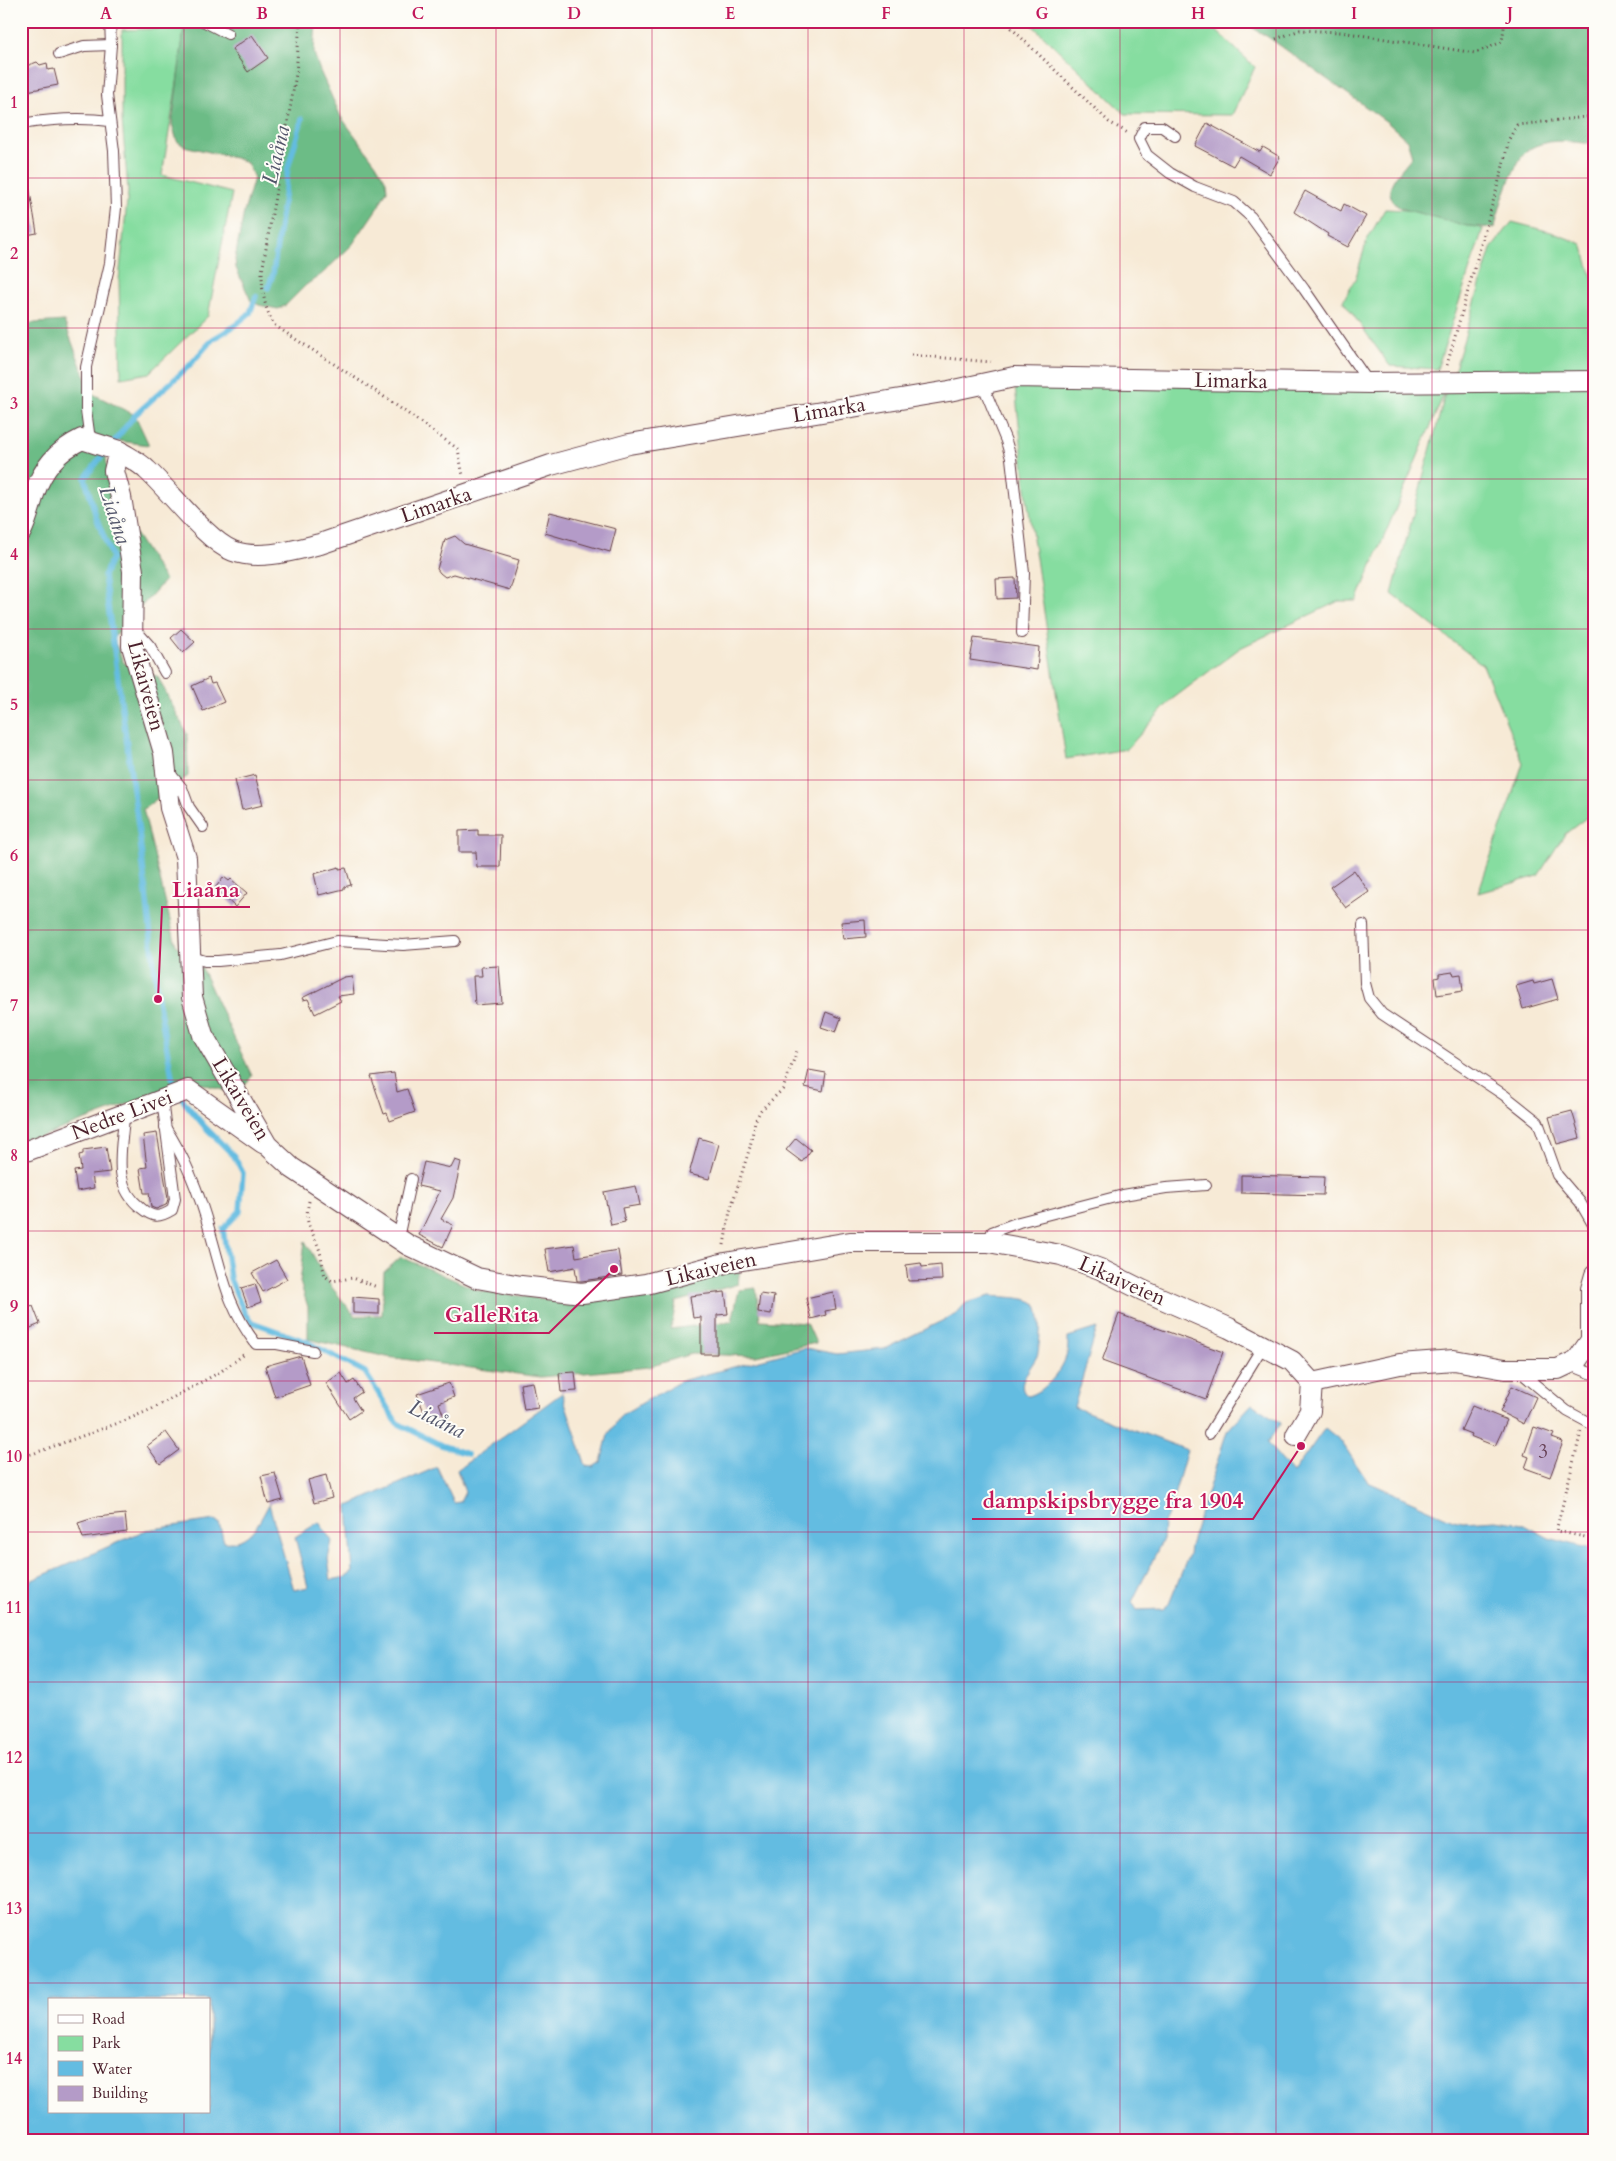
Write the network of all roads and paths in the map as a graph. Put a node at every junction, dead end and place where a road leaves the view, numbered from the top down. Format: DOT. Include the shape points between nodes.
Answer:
graph roads {
  1 [pos="110,21"];
  2 [pos="203,21"];
  3 [pos="300,21"];
  4 [pos="1004,21"];
  5 [pos="1505,21"];
  6 [pos="228,34"];
  7 [pos="1276,39"];
  8 [pos="111,45"];
  9 [pos="59,54"];
  10 [pos="1595,116"];
  11 [pos="110,121"];
  12 [pos="21,124"];
  13 [pos="1175,136"];
  14 [pos="1139,139"];
  15 [pos="911,355"];
  16 [pos="996,363"];
  17 [pos="1369,382"];
  18 [pos="1442,382"];
  19 [pos="1595,382"];
  20 [pos="982,383"];
  21 [pos="90,440"];
  22 [pos="119,451"];
  23 [pos="464,495"];
  24 [pos="21,532"];
  25 [pos="132,625"];
  26 [pos="1022,633"];
  27 [pos="165,673"];
  28 [pos="166,767"];
  29 [pos="203,826"];
  30 [pos="1363,926"];
  31 [pos="455,940"];
  32 [pos="189,956"];
  33 [pos="797,1052"];
  34 [pos="162,1100"];
  35 [pos="124,1114"];
  36 [pos="165,1127"];
  37 [pos="267,1145"];
  38 [pos="21,1153"];
  39 [pos="411,1179"];
  40 [pos="1206,1185"];
  41 [pos="318,1186"];
  42 [pos="1595,1228"];
  43 [pos="398,1238"];
  44 [pos="988,1242"];
  45 [pos="725,1263"];
  46 [pos="1595,1275"];
  47 [pos="377,1287"];
  48 [pos="1593,1339"];
  49 [pos="256,1344"];
  50 [pos="1263,1346"];
  51 [pos="313,1351"];
  52 [pos="1568,1364"];
  53 [pos="1516,1368"];
  54 [pos="1595,1375"];
  55 [pos="1312,1383"];
  56 [pos="1582,1420"];
  57 [pos="1595,1426"];
  58 [pos="1208,1434"];
  59 [pos="1296,1435"];
  60 [pos="21,1458"];
  61 [pos="1595,1539"];
  1 -- 8 [label="lane"];
  2 -- 6 [label="lane"];
  3 -- 23 [label="path" via="296,74 262,272 266,310 274,325 458,449"];
  4 -- 14 [label="path" via="1109,122"];
  5 -- 7 [label="path" via="1502,42 1475,53 1333,32 1300,30"];
  8 -- 9 [label="lane" via="84,46"];
  8 -- 11 [label="lane" via="107,95"];
  10 -- 18 [label="path" via="1517,125 1509,139"];
  11 -- 12 [label="lane" via="85,117"];
  11 -- 21 [label="lane" via="116,208 110,263 86,367"];
  13 -- 14 [label="lane" via="1162,127 1145,127"];
  14 -- 17 [label="lane" via="1146,155 1170,173 1234,202 1250,217"];
  15 -- 16 [label="path"];
  17 -- 18 [label="street, Limarka"];
  17 -- 20 [label="street, Limarka" via="1014,377"];
  18 -- 19 [label="street, Limarka"];
  20 -- 23 [label="street, Limarka" via="629,444 551,465"];
  20 -- 26 [label="lane" via="1011,458 1024,573"];
  21 -- 22 [label="street"];
  21 -- 24 [label="street" via="82,438 53,458 35,491"];
  22 -- 23 [label="street, Limarka" via="146,468 212,537 234,552 262,555 292,551"];
  22 -- 25 [label="street, Likaiveien" via="114,471 133,570"];
  25 -- 27 [label="lane" via="150,646"];
  25 -- 28 [label="street, Likaiveien" via="132,646"];
  28 -- 29 [label="lane"];
  28 -- 32 [label="street, Likaiveien" via="170,808 186,858"];
  30 -- 42 [label="lane" via="1365,984 1369,998 1382,1014 1504,1095 1538,1122 1557,1175 1580,1202"];
  31 -- 32 [label="lane" via="403,945 337,941 281,955 218,961"];
  32 -- 37 [label="street, Likaiveien" via="192,997 203,1035"];
  33 -- 45 [label="path" via="783,1089 755,1121 726,1227"];
  34 -- 35 [label="street, Nedre Livei"];
  34 -- 36 [label="lane"];
  34 -- 37 [label="street, Nedre Livei" via="188,1090"];
  35 -- 36 [label="lane" via="119,1155 126,1194 150,1215 161,1217 172,1210 175,1199"];
  35 -- 38 [label="street, Nedre Livei"];
  36 -- 49 [label="lane" via="180,1150 194,1183 232,1306"];
  37 -- 41 [label="street, Likaiveien"];
  39 -- 43 [label="lane"];
  40 -- 44 [label="lane" via="1146,1190 1019,1222 992,1232"];
  41 -- 43 [label="street, Likaiveien"];
  41 -- 47 [label="path" via="309,1198 306,1213 325,1276 332,1281 353,1278"];
  43 -- 45 [label="street, Likaiveien" via="477,1278 582,1293 646,1284"];
  44 -- 45 [label="street, Likaiveien" via="850,1242"];
  44 -- 50 [label="street, Likaiveien" via="1061,1255 1100,1269"];
  46 -- 48 [label="street" via="1591,1289"];
  48 -- 52 [label="street" via="1577,1360"];
  49 -- 51 [label="lane"];
  49 -- 60 [label="path" via="220,1372 152,1409"];
  50 -- 55 [label="street, Likaiveien" via="1292,1361"];
  50 -- 58 [label="lane"];
  52 -- 53 [label="street" via="1558,1368"];
  52 -- 54 [label="lane"];
  53 -- 55 [label="street" via="1454,1360 1400,1364"];
  53 -- 56 [label="lane"];
  55 -- 59 [label="street" via="1310,1411"];
  56 -- 57 [label="lane"];
  56 -- 61 [label="path" via="1556,1531"];
}
